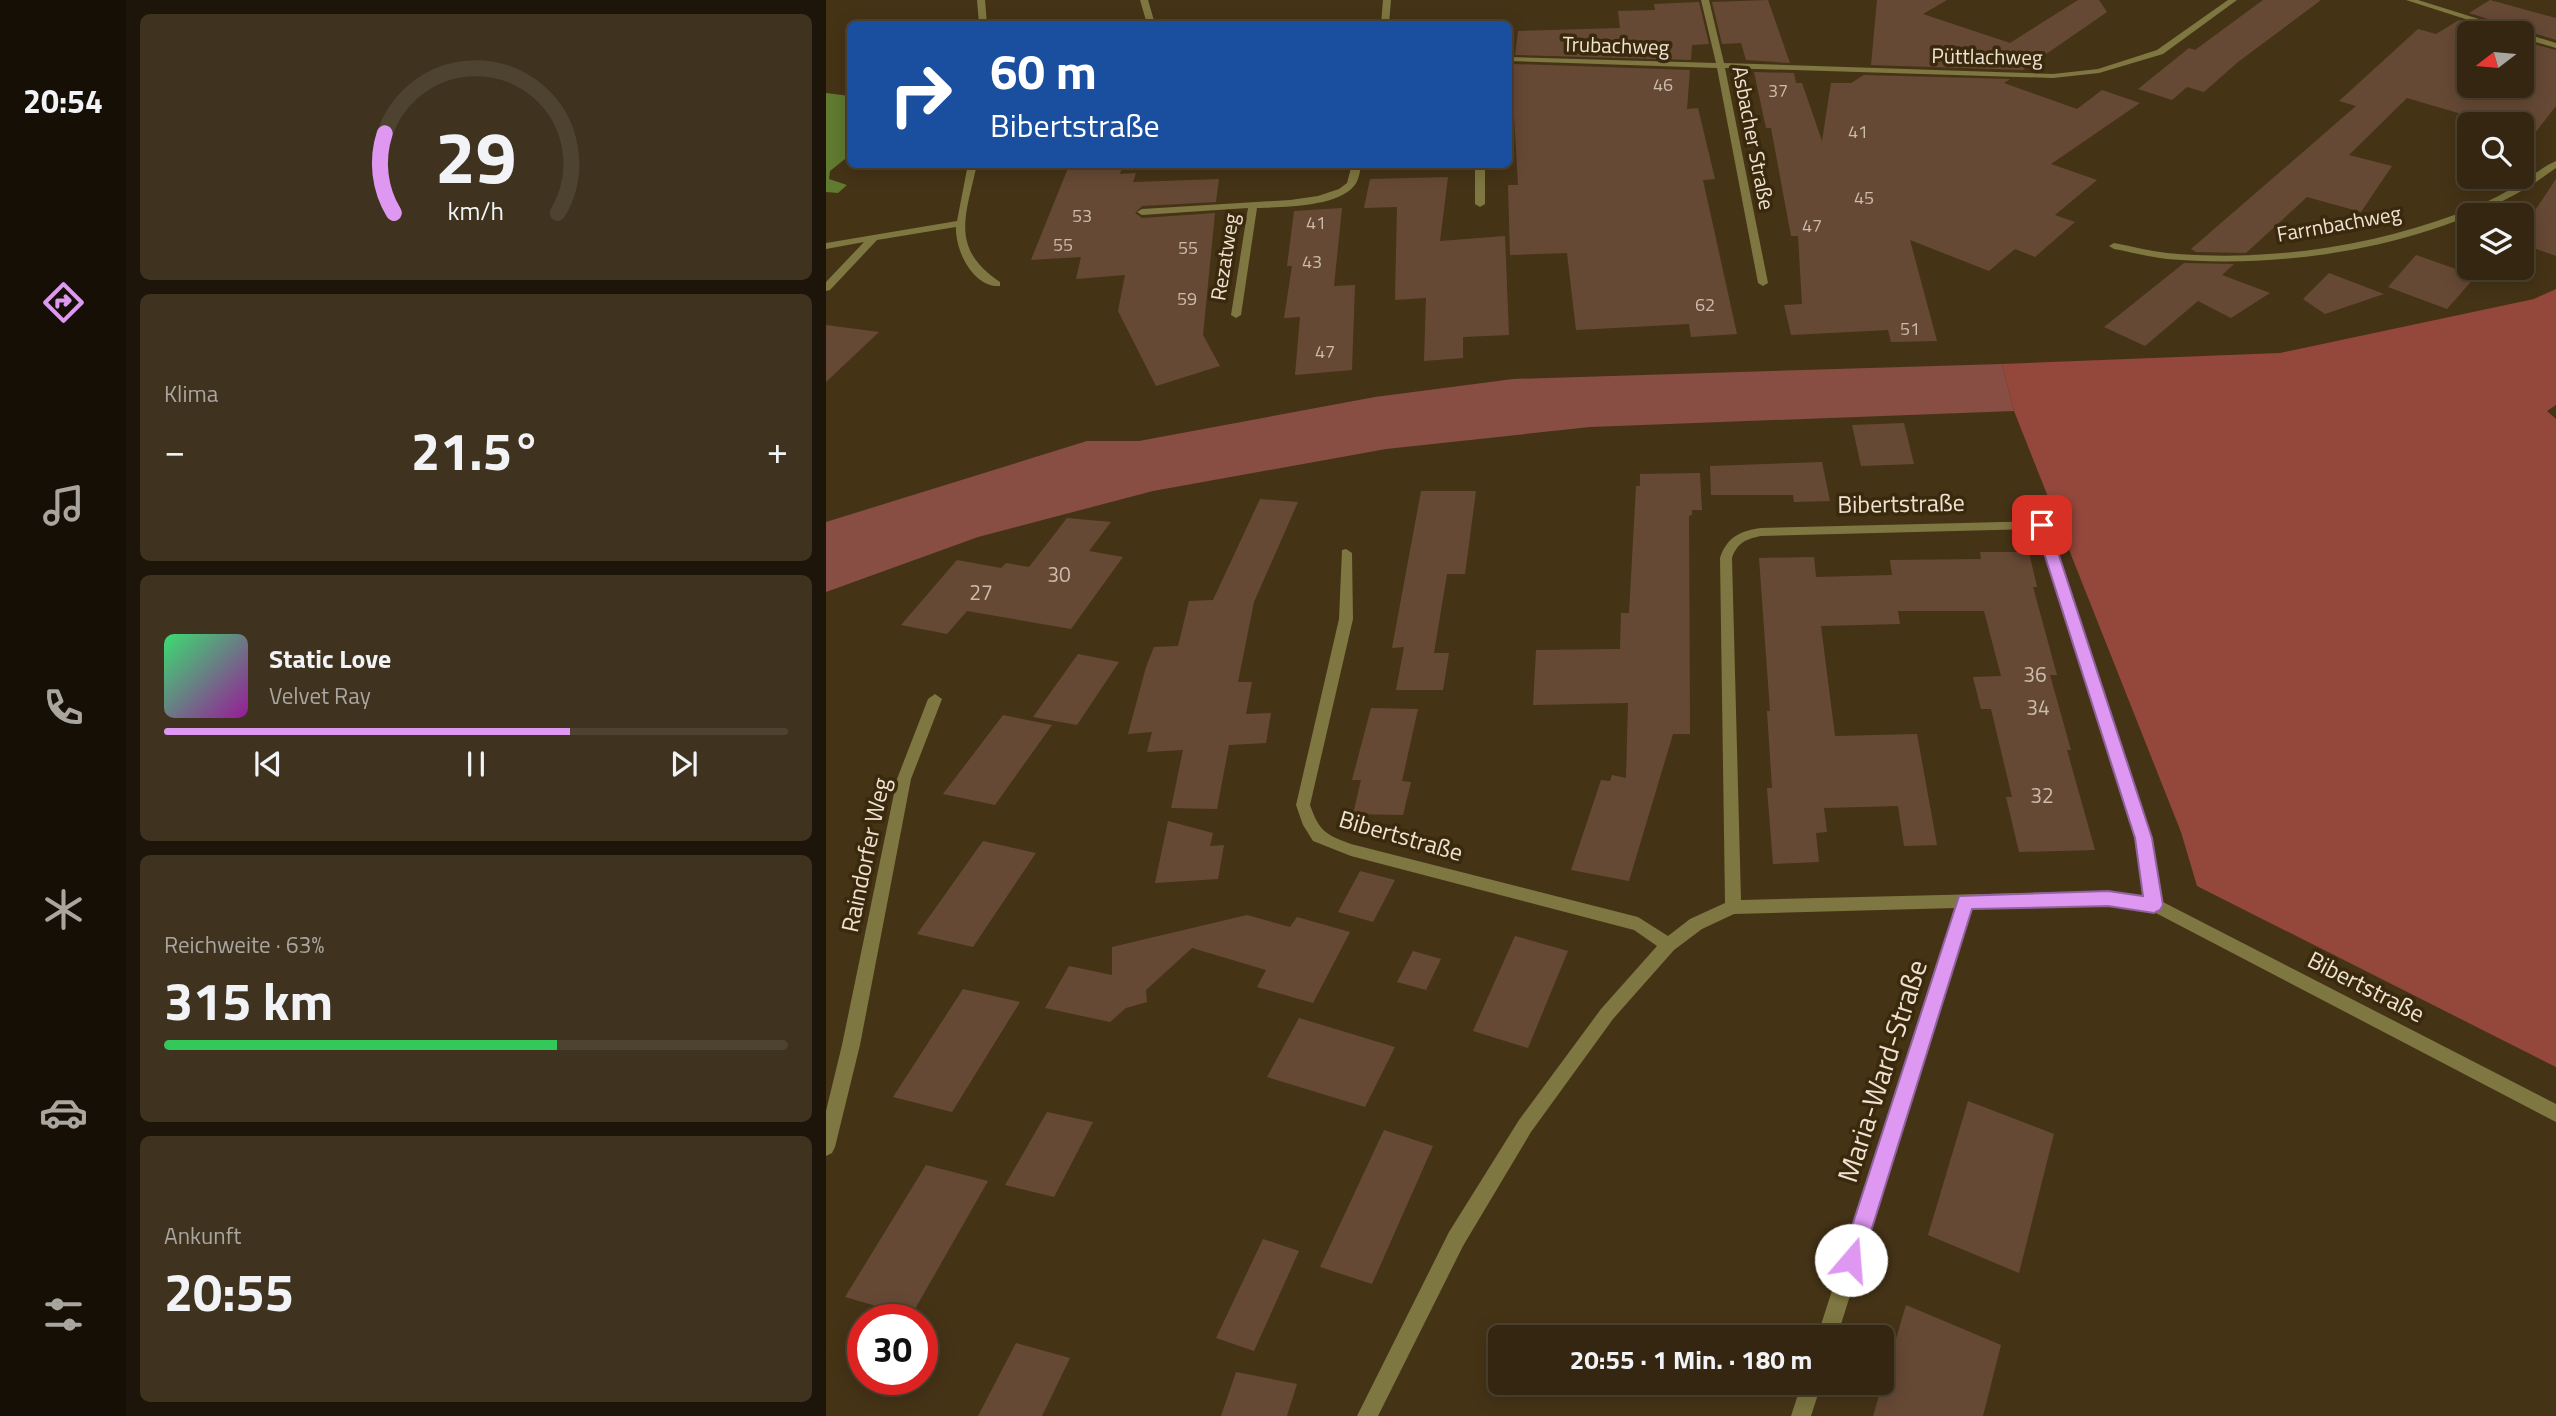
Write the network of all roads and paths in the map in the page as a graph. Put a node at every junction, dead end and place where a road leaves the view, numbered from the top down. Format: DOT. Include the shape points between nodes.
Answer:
graph roads {
  1 [pos="981,0"];
  2 [pos="1144,0"];
  3 [pos="1387,0"];
  4 [pos="1705,0"];
  5 [pos="2233,0"];
  6 [pos="2410,0"];
  7 [pos="982,21"];
  8 [pos="1150,21"];
  9 [pos="1385,21"];
  10 [pos="2477,21"];
  11 [pos="2534,39"];
  12 [pos="2556,46"];
  13 [pos="1512,59"];
  14 [pos="1721,67"];
  15 [pos="2556,164"];
  16 [pos="972,168"];
  17 [pos="1356,168"];
  18 [pos="1480,168"];
  19 [pos="1480,204"];
  20 [pos="1253,205"];
  21 [pos="1142,212"];
  22 [pos="962,223"];
  23 [pos="872,240"];
  24 [pos="826,246"];
  25 [pos="2114,246"];
  26 [pos="996,284"];
  27 [pos="1763,284"];
  28 [pos="826,288"];
  29 [pos="1236,315"];
  30 [pos="1346,553"];
  31 [pos="935,699"];
  32 [pos="1966,902"];
  33 [pos="2154,905"];
  34 [pos="1733,907"];
  35 [pos="1668,945"];
  36 [pos="2556,1113"];
  37 [pos="826,1147"];
  38 [pos="1831,1325"];
  39 [pos="1808,1395"];
  40 [pos="1367,1416"];
  41 [pos="1801,1416"];
  1 -- 7 [label="street"];
  2 -- 8 [label="street"];
  3 -- 9 [label="street"];
  4 -- 14 [label="street, Asbacher Straße"];
  5 -- 14 [label="street, Püttlachweg" via="2160,52 2078,74 1984,76"];
  6 -- 10 [label="street"];
  11 -- 12 [label="street"];
  13 -- 14 [label="street, Trubachweg"];
  14 -- 27 [label="street, Asbacher Straße"];
  15 -- 25 [label="street, Farrnbachweg" via="2517,191 2469,214 2361,243 2291,254 2210,259 2141,254"];
  16 -- 22 [label="street"];
  17 -- 20 [label="street, Rezatweg" via="1353,184 1343,191"];
  18 -- 19 [label="street"];
  20 -- 21 [label="street, Rezatweg"];
  20 -- 29 [label="street, Rezatweg"];
  22 -- 23 [label="street"];
  22 -- 26 [label="street" via="961,246 967,263"];
  23 -- 24 [label="street"];
  23 -- 28 [label="street"];
  30 -- 35 [label="street, Bibertstraße" via="1346,619 1303,805 1310,828 1324,841 1351,850 1638,924"];
  31 -- 37 [label="street, Raindorfer Weg" via="904,779"];
  32 -- 33 [label="street, Bibertstraße" via="2108,898"];
  32 -- 34 [label="street, Bibertstraße"];
  32 -- 38 [label="street, Maria-Ward-Straße"];
  33 -- 34 [label="street, Bibertstraße" via="2144,838 2042,525 1761,532 1735,539 1726,558"];
  33 -- 36 [label="street, Bibertstraße"];
  34 -- 35 [label="street, Bibertstraße" via="1696,924"];
  35 -- 40 [label="street, Bibertstraße" via="1607,1014 1525,1126 1456,1239"];
  39 -- 41 [label="street"];
}
